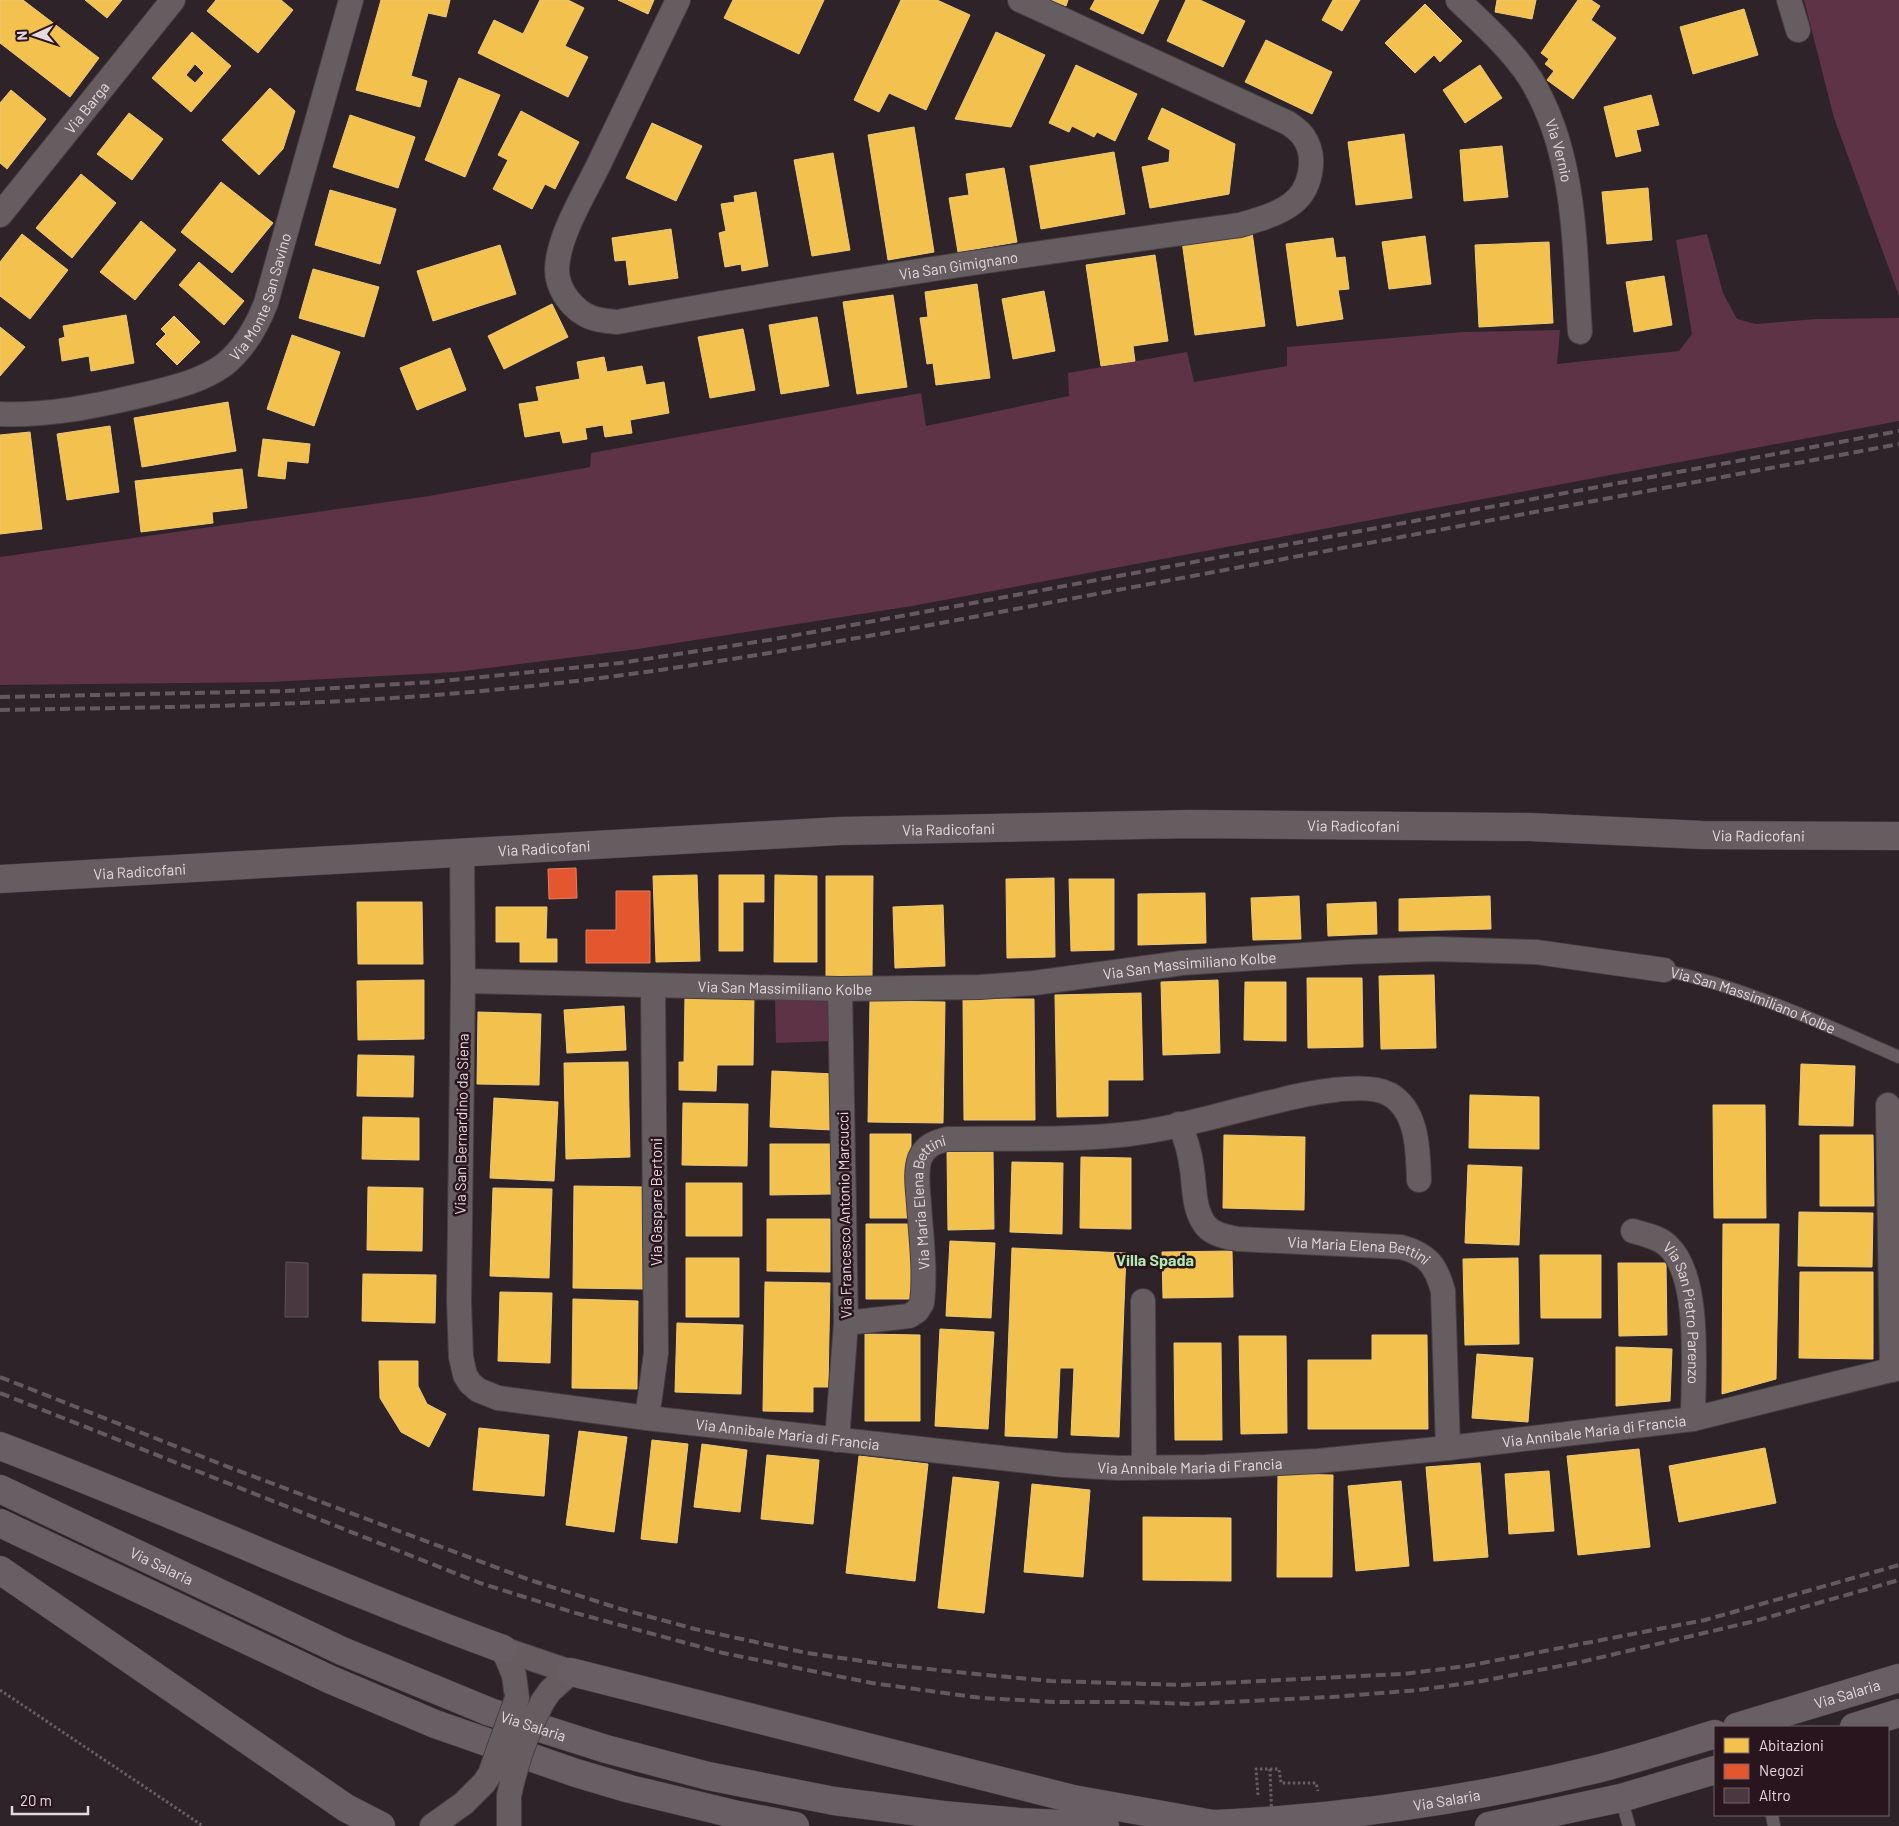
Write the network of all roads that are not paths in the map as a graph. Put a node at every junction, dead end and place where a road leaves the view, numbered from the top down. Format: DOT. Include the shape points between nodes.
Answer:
graph roads {
  1 [pos="173,0"];
  2 [pos="351,0"];
  3 [pos="678,0"];
  4 [pos="1020,0"];
  5 [pos="1458,0"];
  6 [pos="1789,0"];
  7 [pos="1798,30"];
  8 [pos="0,215"];
  9 [pos="1580,332"];
  10 [pos="0,414"];
  11 [pos="1899,836"];
  12 [pos="462,851"];
  13 [pos="0,879"];
  14 [pos="1664,970"];
  15 [pos="463,981"];
  16 [pos="653,985"];
  17 [pos="840,989"];
  18 [pos="1899,1057"];
  19 [pos="1888,1105"];
  20 [pos="1179,1124"];
  21 [pos="1419,1180"];
  22 [pos="1633,1231"];
  23 [pos="1143,1301"];
  24 [pos="846,1323"];
  25 [pos="1895,1369"];
  26 [pos="478,1390"];
  27 [pos="647,1418"];
  28 [pos="1693,1419"];
  29 [pos="837,1440"];
  30 [pos="0,1446"];
  31 [pos="1448,1448"];
  32 [pos="1144,1468"];
  33 [pos="0,1489"];
  34 [pos="0,1522"];
  35 [pos="0,1570"];
  36 [pos="503,1649"];
  37 [pos="571,1672"];
  38 [pos="1899,1678"];
  39 [pos="1899,1714"];
  40 [pos="1740,1726"];
  41 [pos="1857,1726"];
  42 [pos="1714,1734"];
  43 [pos="1714,1770"];
  44 [pos="1622,1798"];
  45 [pos="1213,1824"];
  46 [pos="1266,1824"];
  47 [pos="381,1826"];
  48 [pos="432,1826"];
  49 [pos="509,1826"];
  50 [pos="795,1826"];
  51 [pos="1106,1826"];
  52 [pos="1170,1826"];
  53 [pos="1490,1826"];
  54 [pos="1559,1826"];
  55 [pos="1629,1826"];
  1 -- 8 [label="street, Via Barga"];
  2 -- 10 [label="street, Via Monte San Savino" via="266,303 258,323 243,345 217,369 175,387 85,408"];
  3 -- 4 [label="street, Via San Gimignano" via="559,253 557,271 561,289 584,314 599,320 616,322 974,262 1240,225 1280,211 1302,193 1310,174 1311,160 1304,137 1288,124"];
  5 -- 9 [label="street, Via Vernio" via="1525,72 1544,104 1554,131 1568,182"];
  6 -- 7 [label="street"];
  11 -- 12 [label="street, Via Radicofani" via="1702,834 1529,827 1191,824 840,831"];
  12 -- 13 [label="street, Via Radicofani"];
  12 -- 15 [label="street, Via San Bernardino da Siena"];
  14 -- 17 [label="street, Via San Massimiliano Kolbe" via="1536,952 1435,948 1182,963 1006,986"];
  14 -- 18 [label="lane, Via San Massimiliano Kolbe" via="1771,1002"];
  15 -- 16 [label="street, Via San Massimiliano Kolbe"];
  15 -- 26 [label="street, Via San Bernardino da Siena" via="460,1347 465,1376"];
  16 -- 17 [label="street, Via San Massimiliano Kolbe"];
  16 -- 27 [label="street, Via Gaspare Bertoni" via="656,1353"];
  17 -- 24 [label="street, Via Francesco Antonio Marcucci"];
  19 -- 25 [label="street"];
  20 -- 21 [label="street, Via Maria Elena Bettini" via="1291,1097 1352,1088 1382,1091 1400,1103 1410,1120 1418,1153"];
  20 -- 24 [label="street, Via Maria Elena Bettini" via="1117,1135 947,1139 935,1142 920,1158 917,1172 922,1303 918,1311 909,1316"];
  20 -- 31 [label="street, Via Maria Elena Bettini" via="1189,1152 1200,1216 1206,1227 1215,1233 1238,1239 1401,1247 1422,1255 1431,1263 1443,1291"];
  22 -- 28 [label="street, Via San Pietro Parenzo" via="1668,1246 1686,1277 1693,1330"];
  23 -- 32 [label="street"];
  24 -- 29 [label="street, Via Francesco Antonio Marcucci"];
  25 -- 28 [label="street, Via Annibale Maria di Francia"];
  26 -- 27 [label="street, Via Annibale Maria di Francia" via="498,1398"];
  27 -- 29 [label="street, Via Annibale Maria di Francia"];
  28 -- 31 [label="street, Via Annibale Maria di Francia"];
  29 -- 32 [label="street, Via Annibale Maria di Francia" via="1064,1466"];
  30 -- 36 [label="main road" via="81,1476 434,1624"];
  31 -- 32 [label="street, Via Annibale Maria di Francia" via="1318,1461"];
  33 -- 51 [label="main road, Via Salaria" via="342,1652 490,1712 606,1749 708,1776 834,1801 1019,1822"];
  34 -- 50 [label="main road, Via Salaria" via="329,1678 435,1724 630,1789"];
  35 -- 47 [label="main road" via="346,1808"];
  36 -- 37 [label="street"];
  36 -- 48 [label="street, bridge" via="514,1676 517,1698 490,1774 464,1803"];
  37 -- 45 [label="main road" via="1064,1796"];
  37 -- 49 [label="street, bridge" via="543,1701 527,1735 509,1796"];
  38 -- 40 [label="main road, Via Salaria"];
  39 -- 41 [label="main road"];
  42 -- 46 [label="main road, Via Salaria" via="1613,1765 1516,1787 1450,1800"];
  43 -- 44 [label="main road"];
  44 -- 53 [label="main road"];
  44 -- 54 [label="main road"];
  44 -- 55 [label="lane"];
  45 -- 46 [label="main road, Via Salaria"];
  45 -- 52 [label="main road, Via Salaria"];
}
